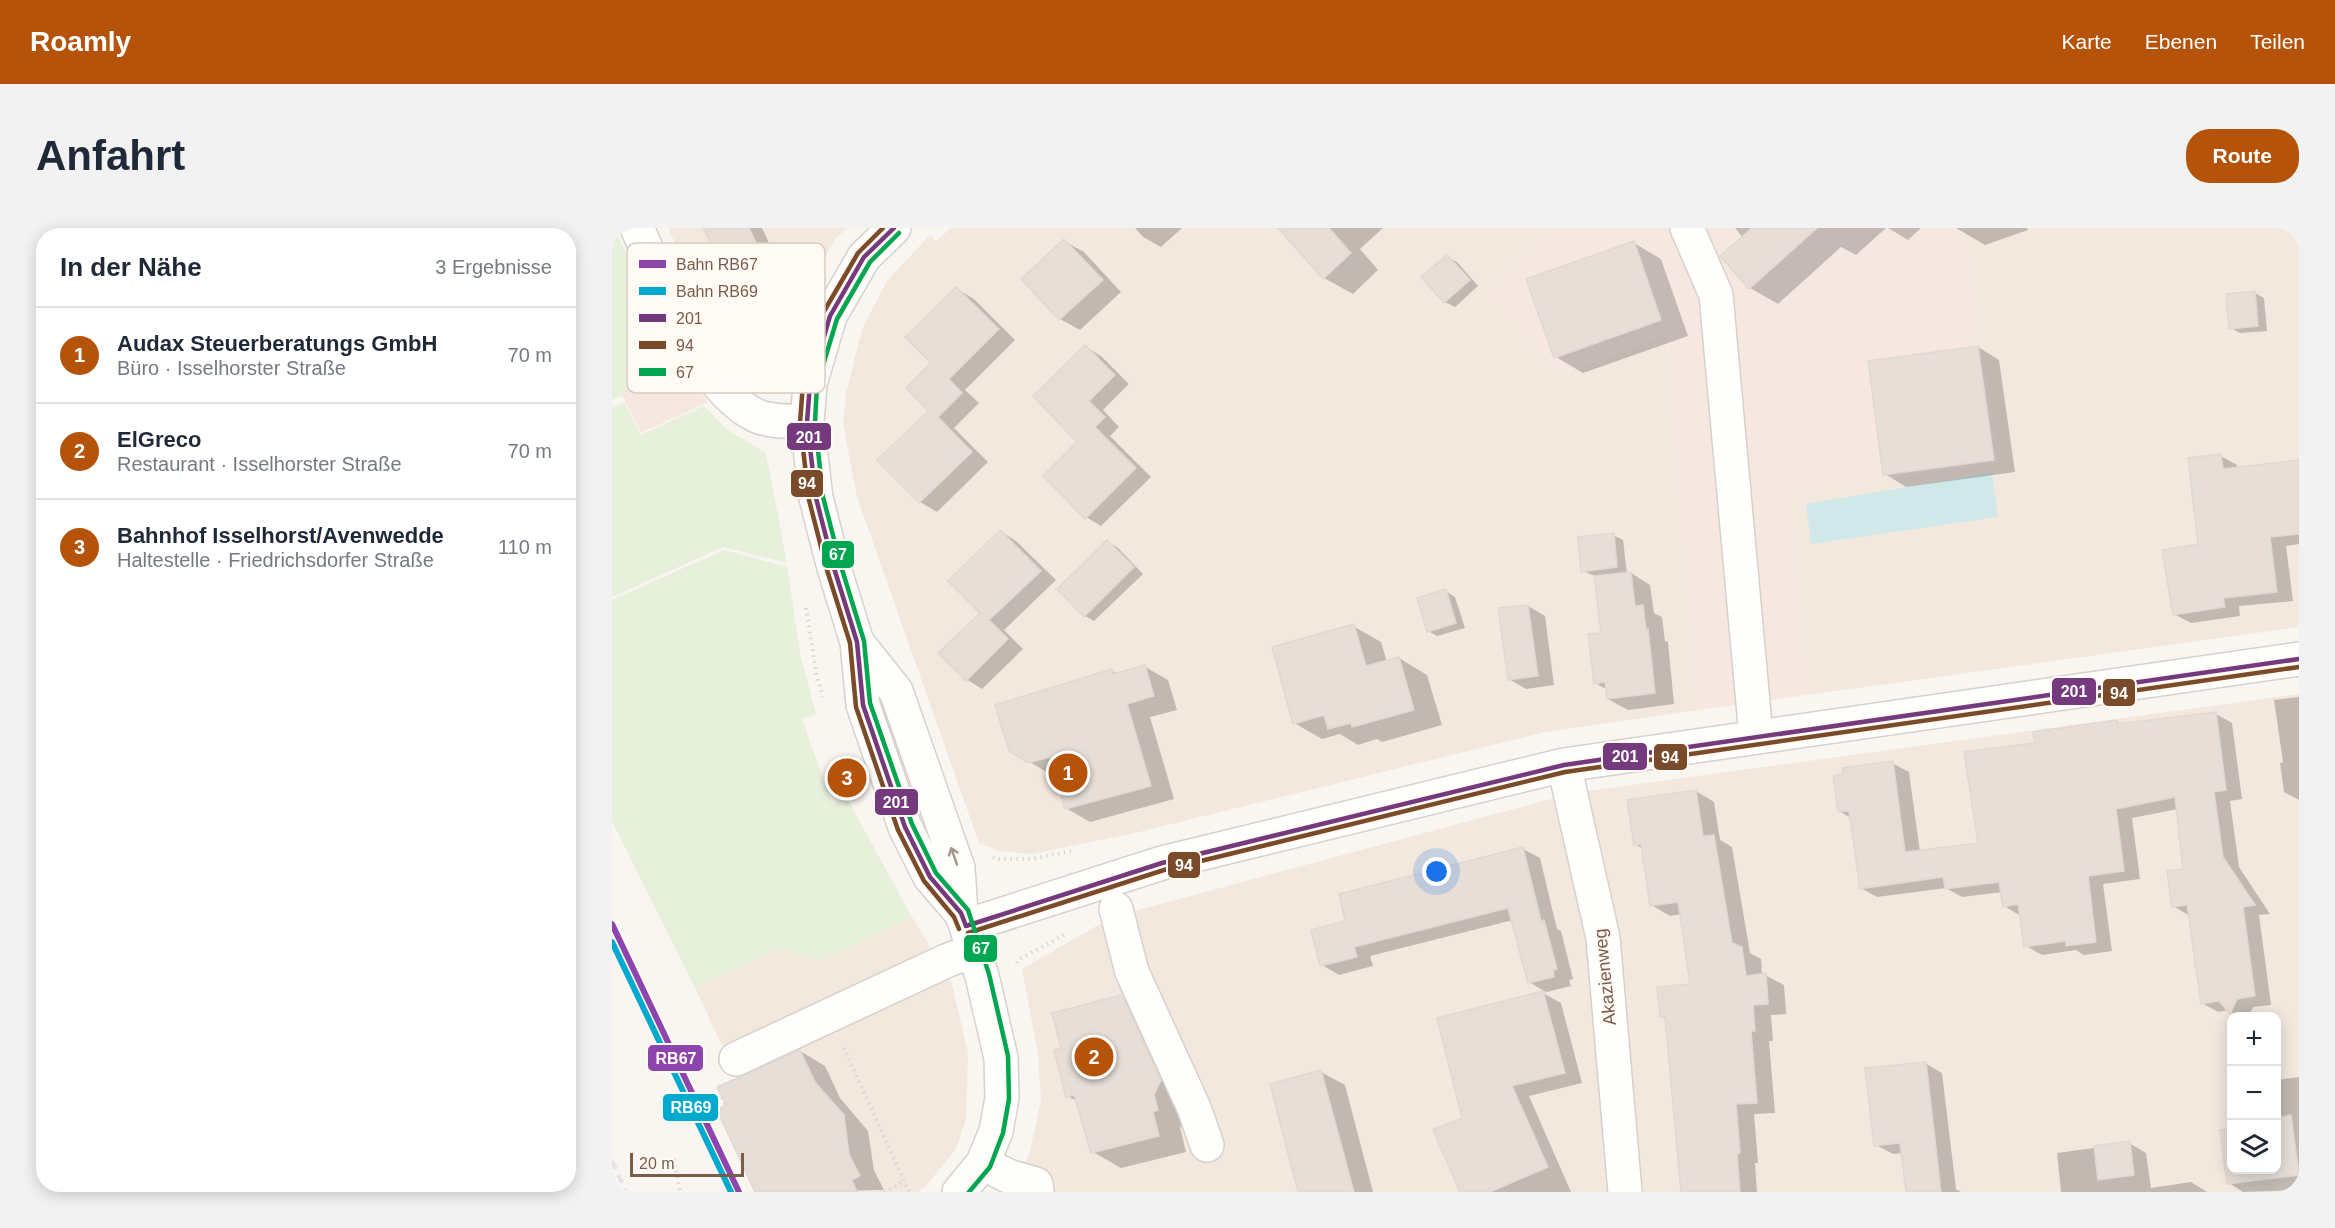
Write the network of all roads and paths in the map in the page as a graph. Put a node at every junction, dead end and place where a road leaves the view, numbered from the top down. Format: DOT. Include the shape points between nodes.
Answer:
graph roads {
  1 [pos="637,228"];
  2 [pos="894,228"];
  3 [pos="1687,228"];
  4 [pos="644,243"];
  5 [pos="825,333"];
  6 [pos="727,393"];
  7 [pos="809,393"];
  8 [pos="807,422"];
  9 [pos="2299,658"];
  10 [pos="1756,736"];
  11 [pos="1564,765"];
  12 [pos="1116,909"];
  13 [pos="967,930"];
  14 [pos="1068,933"];
  15 [pos="1015,968"];
  16 [pos="830,1014"];
  17 [pos="736,1059"];
  18 [pos="722,1097"];
  19 [pos="726,1106"];
  20 [pos="1207,1145"];
  21 [pos="674,1159"];
  22 [pos="983,1163"];
  23 [pos="903,1182"];
  24 [pos="680,1192"];
  25 [pos="884,1192"];
  26 [pos="909,1192"];
  27 [pos="959,1192"];
  28 [pos="1037,1192"];
  29 [pos="1625,1192"];
  1 -- 4 [label="street"];
  2 -- 5 [label="street" via="864,257 830,316"];
  3 -- 10 [label="street" via="1716,295"];
  6 -- 8 [label="street" via="737,405 759,417"];
  7 -- 8 [label="street"];
  8 -- 13 [label="street" via="816,498 857,642 863,705 905,827 930,877"];
  9 -- 10 [label="street"];
  10 -- 11 [label="street"];
  11 -- 13 [label="street" via="1162,863"];
  11 -- 29 [label="street, Akazienweg" via="1603,938"];
  12 -- 20 [label="street" via="1132,972"];
  13 -- 16 [label="street" via="946,961"];
  13 -- 22 [label="street" via="1001,1058 1002,1098 996,1131"];
  14 -- 15 [label="path" via="1018,960"];
  16 -- 17 [label="street"];
  16 -- 23 [label="path"];
  18 -- 19 [label="path"];
  21 -- 24 [label="path"];
  22 -- 27 [label="street"];
  22 -- 28 [label="street" via="1036,1184"];
  23 -- 25 [label="path"];
  23 -- 26 [label="path"];
}
